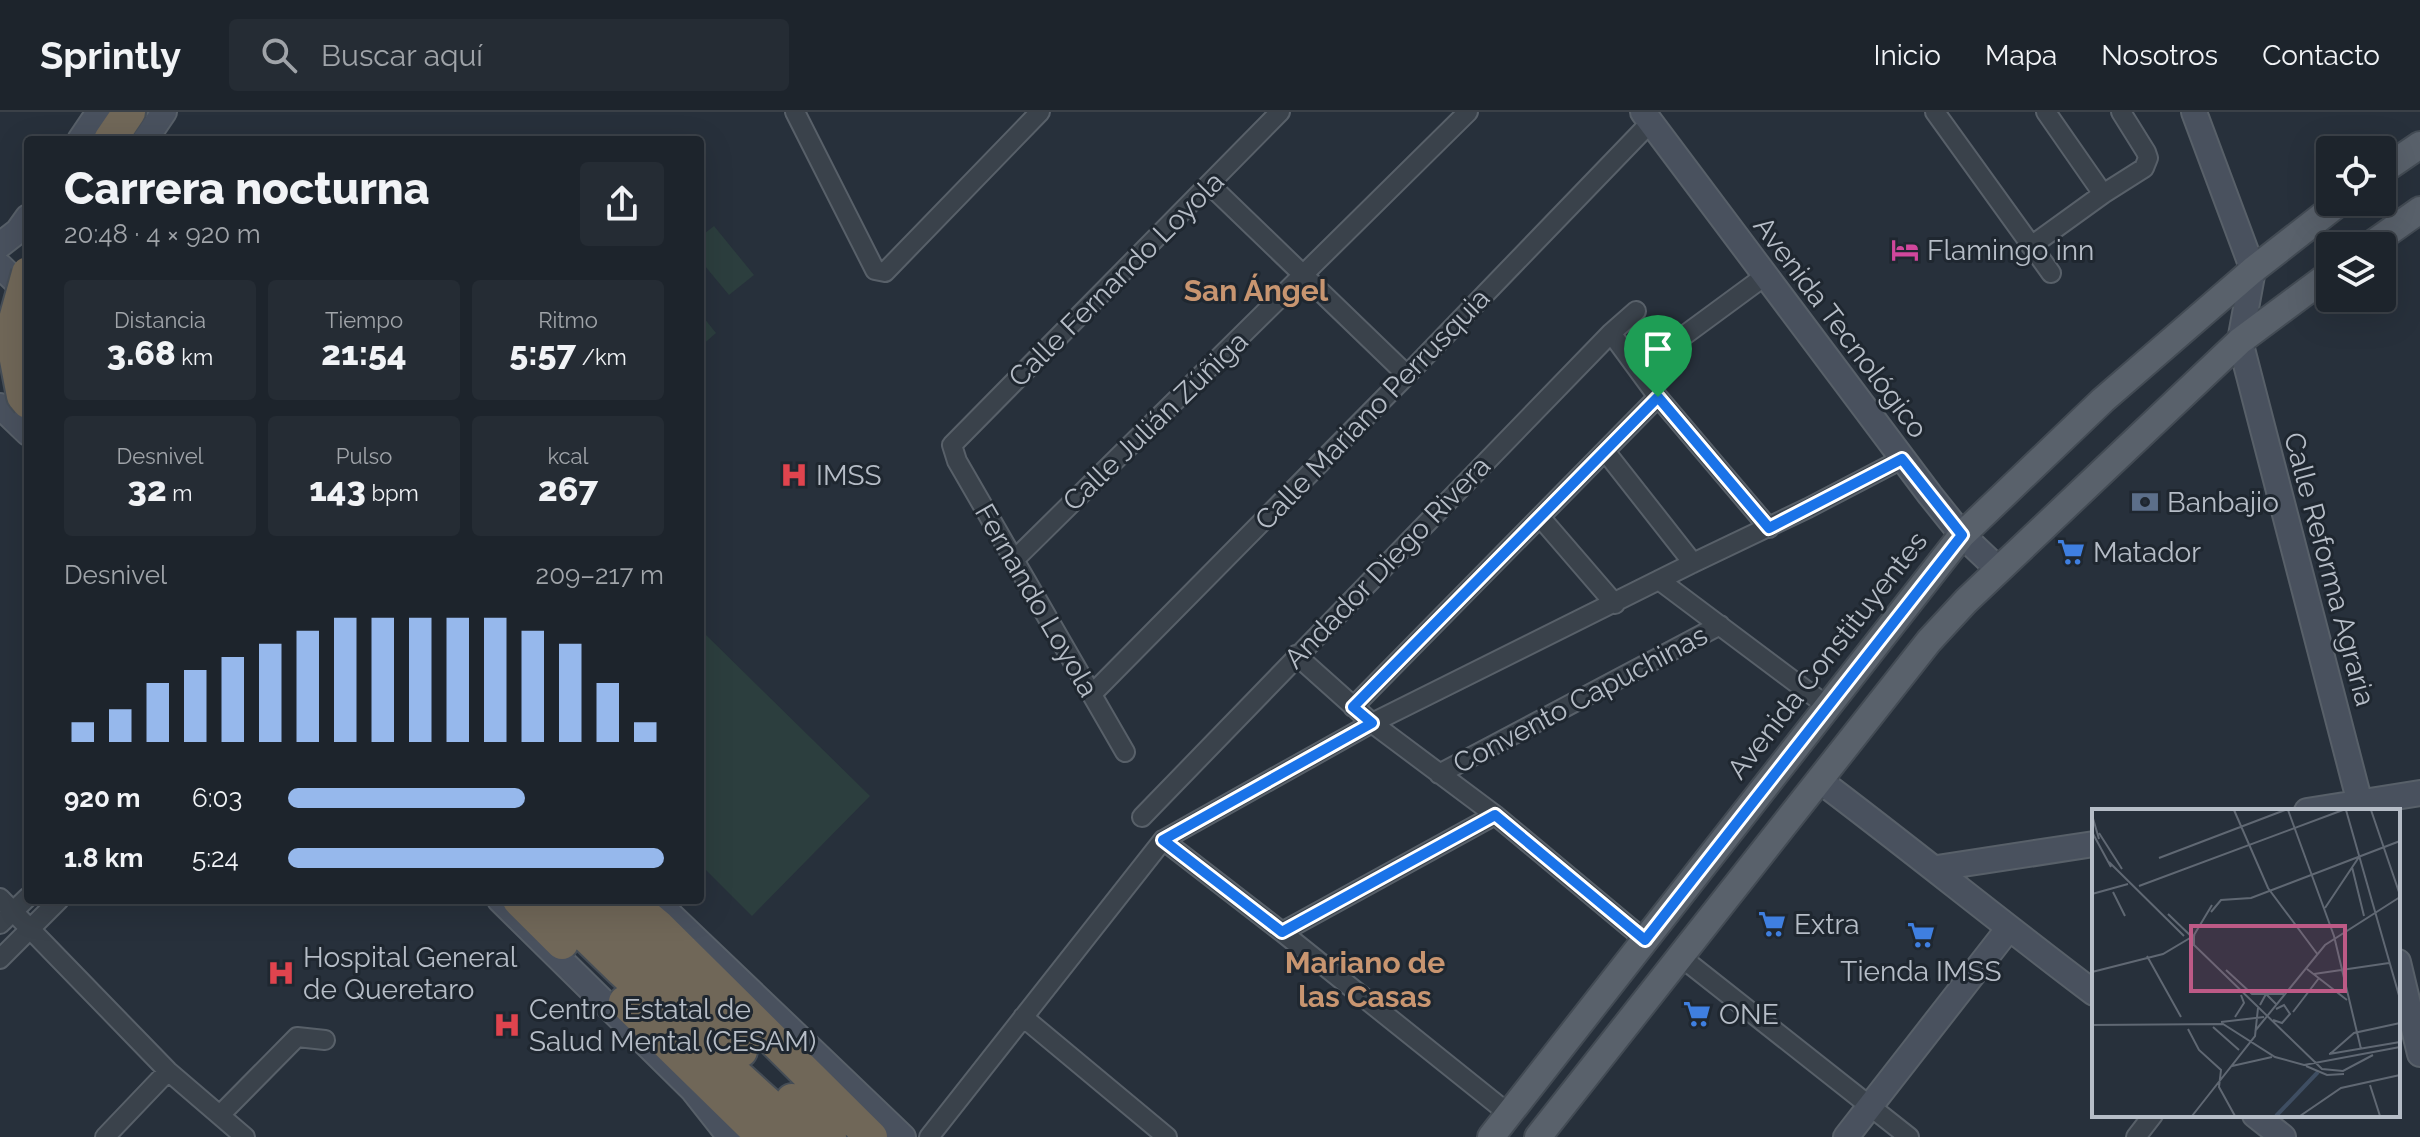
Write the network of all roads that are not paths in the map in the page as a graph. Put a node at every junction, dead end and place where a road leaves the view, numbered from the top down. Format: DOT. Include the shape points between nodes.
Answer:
graph roads {
  1 [pos="99,112"];
  2 [pos="129,112"];
  3 [pos="164,112"];
  4 [pos="1040,112"];
  5 [pos="1280,112"];
  6 [pos="1468,112"];
  7 [pos="1935,112"];
  8 [pos="2046,112"];
  9 [pos="2121,112"];
  10 [pos="2194,112"];
  11 [pos="800,115"];
  12 [pos="1646,118"];
  13 [pos="83,136"];
  14 [pos="113,136"];
  15 [pos="148,136"];
  16 [pos="2420,145"];
  17 [pos="2396,161"];
  18 [pos="1210,185"];
  19 [pos="2103,194"];
  20 [pos="2420,210"];
  21 [pos="2322,216"];
  22 [pos="24,223"];
  23 [pos="2389,232"];
  24 [pos="0,245"];
  25 [pos="2031,246"];
  26 [pos="0,266"];
  27 [pos="2253,270"];
  28 [pos="2051,273"];
  29 [pos="1304,275"];
  30 [pos="1765,276"];
  31 [pos="24,284"];
  32 [pos="2316,284"];
  33 [pos="24,288"];
  34 [pos="24,295"];
  35 [pos="0,305"];
  36 [pos="1636,311"];
  37 [pos="1611,333"];
  38 [pos="1678,340"];
  39 [pos="2240,341"];
  40 [pos="3,369"];
  41 [pos="1407,375"];
  42 [pos="24,390"];
  43 [pos="24,397"];
  44 [pos="1658,397"];
  45 [pos="0,406"];
  46 [pos="24,429"];
  47 [pos="952,445"];
  48 [pos="1605,451"];
  49 [pos="1902,459"];
  50 [pos="1540,517"];
  51 [pos="1769,528"];
  52 [pos="1962,535"];
  53 [pos="1013,561"];
  54 [pos="1693,563"];
  55 [pos="1999,570"];
  56 [pos="1659,580"];
  57 [pos="1615,604"];
  58 [pos="1720,625"];
  59 [pos="1296,655"];
  60 [pos="1092,694"];
  61 [pos="1827,706"];
  62 [pos="1353,707"];
  63 [pos="1372,723"];
  64 [pos="1125,752"];
  65 [pos="1439,774"];
  66 [pos="1819,780"];
  67 [pos="2420,793"];
  68 [pos="2361,807"];
  69 [pos="2334,809"];
  70 [pos="1495,815"];
  71 [pos="1142,817"];
  72 [pos="1163,840"];
  73 [pos="2092,844"];
  74 [pos="1937,868"];
  75 [pos="24,900"];
  76 [pos="55,904"];
  77 [pos="524,904"];
  78 [pos="524,904"];
  79 [pos="525,904"];
  80 [pos="593,904"];
  81 [pos="636,904"];
  82 [pos="4,912"];
  83 [pos="657,914"];
  84 [pos="2009,928"];
  85 [pos="29,931"];
  86 [pos="1282,932"];
  87 [pos="1645,940"];
  88 [pos="1681,957"];
  89 [pos="0,959"];
  90 [pos="2400,970"];
  91 [pos="2092,991"];
  92 [pos="1023,1017"];
  93 [pos="325,1040"];
  94 [pos="2420,1054"];
  95 [pos="168,1071"];
  96 [pos="693,1090"];
  97 [pos="1869,1105"];
  98 [pos="1509,1114"];
  99 [pos="220,1115"];
  100 [pos="2151,1117"];
  101 [pos="2258,1117"];
  102 [pos="105,1137"];
  103 [pos="245,1137"];
  104 [pos="730,1137"];
  105 [pos="737,1137"];
  106 [pos="763,1137"];
  107 [pos="801,1137"];
  108 [pos="830,1137"];
  109 [pos="871,1137"];
  110 [pos="903,1137"];
  111 [pos="929,1137"];
  112 [pos="1167,1137"];
  113 [pos="1491,1137"];
  114 [pos="1538,1137"];
  115 [pos="1846,1137"];
  116 [pos="1909,1137"];
  117 [pos="2136,1137"];
  118 [pos="2283,1137"];
  1 -- 13 [label="street"];
  2 -- 14 [label="highway"];
  3 -- 15 [label="street"];
  4 -- 11 [label="street" via="885,272 875,270"];
  5 -- 18 [label="street, Calle Fernando Loyola"];
  6 -- 29 [label="street, Calle Julián Zúñiga"];
  7 -- 25 [label="street"];
  8 -- 19 [label="street"];
  9 -- 19 [label="street" via="2146,152 2147,164"];
  10 -- 27 [label="street"];
  12 -- 30 [label="street, Avenida Tecnológico"];
  12 -- 41 [label="street, Calle Mariano Perrusquia"];
  16 -- 17 [label="main road"];
  18 -- 29 [label="street"];
  18 -- 47 [label="street, Calle Fernando Loyola"];
  19 -- 25 [label="street"];
  20 -- 23 [label="main road"];
  21 -- 27 [label="main road, Avenida Constituyentes"];
  22 -- 24 [label="street"];
  25 -- 28 [label="street"];
  26 -- 31 [label="street"];
  27 -- 39 [label="street"];
  27 -- 52 [label="main road, Avenida Constituyentes" via="2103,400"];
  29 -- 41 [label="street"];
  29 -- 53 [label="street, Calle Julián Zúñiga"];
  30 -- 38 [label="street"];
  30 -- 49 [label="street, Avenida Tecnológico"];
  32 -- 39 [label="main road"];
  33 -- 35 [label="street"];
  34 -- 43 [label="highway, bridge" via="11,334"];
  36 -- 37 [label="street, Andador Diego Rivera"];
  37 -- 44 [label="street"];
  37 -- 59 [label="street, Andador Diego Rivera"];
  39 -- 55 [label="main road"];
  39 -- 68 [label="street, Calle Reforma Agraria"];
  40 -- 42 [label="highway"];
  41 -- 60 [label="street, Calle Mariano Perrusquia"];
  44 -- 48 [label="street"];
  44 -- 51 [label="street"];
  45 -- 46 [label="street"];
  47 -- 53 [label="street, Fernando Loyola"];
  48 -- 50 [label="street"];
  48 -- 54 [label="street"];
  49 -- 51 [label="street"];
  49 -- 52 [label="street, Avenida Tecnológico"];
  50 -- 57 [label="street"];
  50 -- 62 [label="street"];
  51 -- 54 [label="street"];
  52 -- 55 [label="street, Avenida Tecnológico"];
  52 -- 61 [label="main road, Avenida Constituyentes"];
  53 -- 60 [label="street, Fernando Loyola"];
  54 -- 56 [label="street"];
  55 -- 66 [label="main road" via="1929,641"];
  56 -- 57 [label="street"];
  56 -- 58 [label="street"];
  57 -- 63 [label="street"];
  58 -- 61 [label="street"];
  58 -- 65 [label="street, Convento Capuchinas"];
  59 -- 62 [label="street"];
  59 -- 71 [label="street, Andador Diego Rivera"];
  60 -- 64 [label="street, Fernando Loyola"];
  61 -- 87 [label="main road, Avenida Constituyentes"];
  62 -- 63 [label="street"];
  63 -- 65 [label="street"];
  63 -- 72 [label="street"];
  65 -- 70 [label="street"];
  66 -- 74 [label="street"];
  66 -- 88 [label="main road"];
  67 -- 68 [label="street"];
  68 -- 69 [label="street"];
  70 -- 86 [label="street"];
  70 -- 87 [label="street"];
  72 -- 86 [label="street"];
  72 -- 92 [label="street"];
  73 -- 74 [label="street"];
  74 -- 84 [label="street"];
  75 -- 82 [label="street"];
  76 -- 85 [label="street"];
  77 -- 106 [label="highway"];
  78 -- 96 [label="street"];
  79 -- 107 [label="highway" via="622,971"];
  80 -- 108 [label="highway"];
  81 -- 83 [label="highway"];
  82 -- 85 [label="street"];
  83 -- 109 [label="highway"];
  83 -- 110 [label="street"];
  84 -- 91 [label="street"];
  84 -- 97 [label="street"];
  85 -- 89 [label="street"];
  85 -- 95 [label="street"];
  86 -- 98 [label="street"];
  87 -- 98 [label="main road, Avenida Constituyentes"];
  88 -- 97 [label="street"];
  88 -- 114 [label="main road"];
  90 -- 94 [label="street"];
  92 -- 111 [label="street"];
  92 -- 112 [label="street"];
  93 -- 99 [label="street" via="297,1037"];
  95 -- 99 [label="street"];
  95 -- 102 [label="street"];
  96 -- 104 [label="street"];
  96 -- 105 [label="highway"];
  97 -- 115 [label="street"];
  97 -- 116 [label="street"];
  98 -- 113 [label="main road, Avenida Constituyentes"];
  99 -- 103 [label="street"];
  100 -- 117 [label="street"];
  101 -- 118 [label="street"];
}
